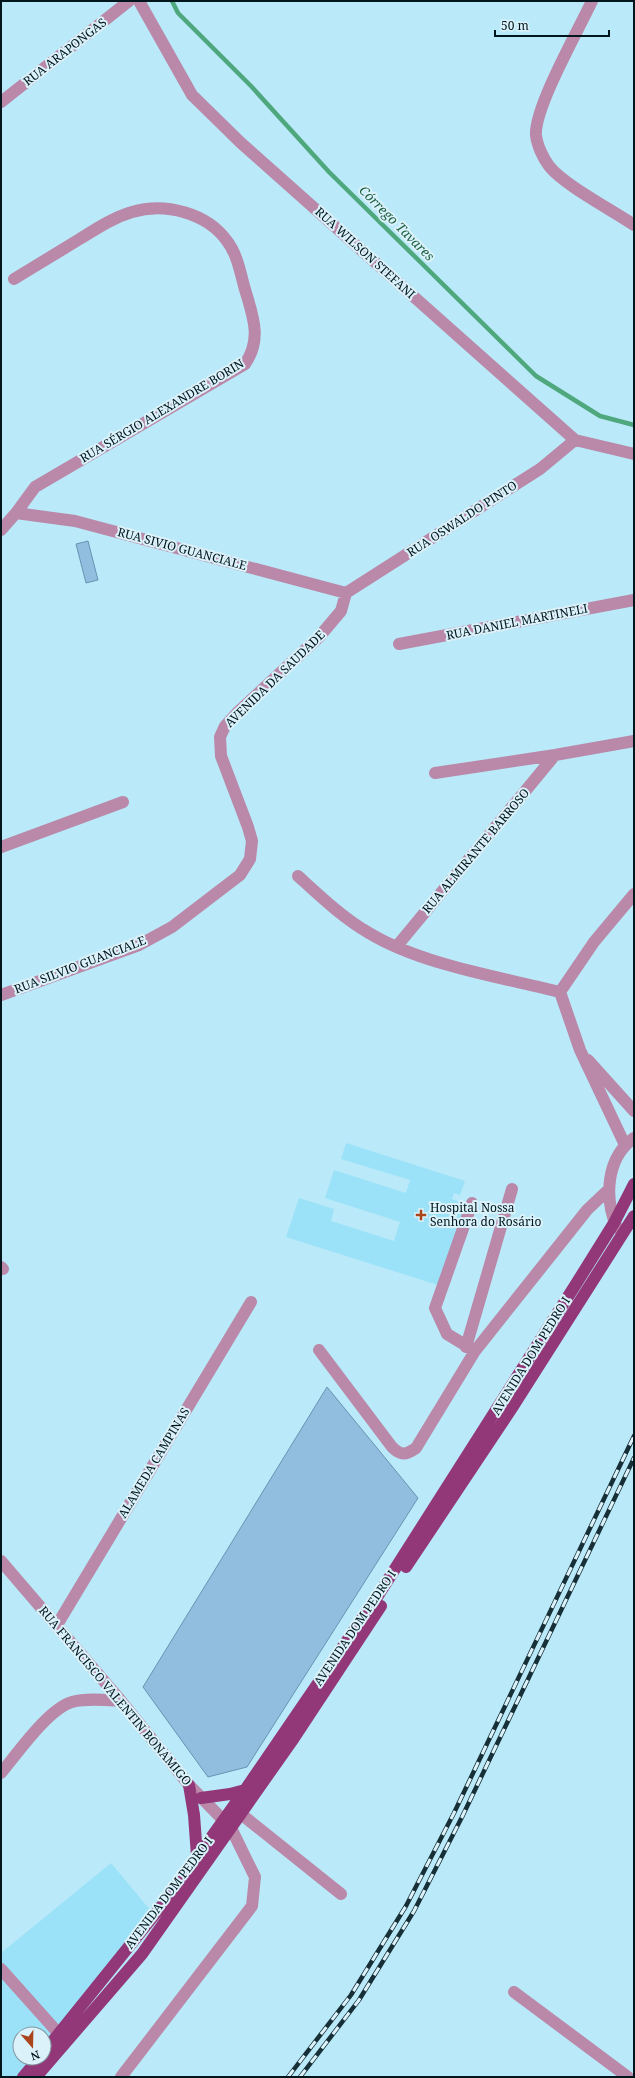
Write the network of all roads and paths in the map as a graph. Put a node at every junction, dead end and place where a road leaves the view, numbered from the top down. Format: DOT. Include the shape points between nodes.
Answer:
graph roads {
  1 [pos="129,1"];
  2 [pos="139,1"];
  3 [pos="592,1"];
  4 [pos="1,102"];
  5 [pos="634,225"];
  6 [pos="14,279"];
  7 [pos="575,440"];
  8 [pos="634,454"];
  9 [pos="16,513"];
  10 [pos="1,530"];
  11 [pos="346,593"];
  12 [pos="634,600"];
  13 [pos="399,644"];
  14 [pos="634,741"];
  15 [pos="555,755"];
  16 [pos="435,772"];
  17 [pos="123,802"];
  18 [pos="1,847"];
  19 [pos="250,859"];
  20 [pos="298,876"];
  21 [pos="634,894"];
  22 [pos="397,946"];
  23 [pos="560,992"];
  24 [pos="1,995"];
  25 [pos="580,1050"];
  26 [pos="634,1111"];
  27 [pos="629,1142"];
  28 [pos="634,1184"];
  29 [pos="512,1189"];
  30 [pos="608,1190"];
  31 [pos="472,1203"];
  32 [pos="634,1216"];
  33 [pos="614,1222"];
  34 [pos="621,1238"];
  35 [pos="251,1302"];
  36 [pos="471,1349"];
  37 [pos="319,1350"];
  38 [pos="1,1561"];
  39 [pos="57,1625"];
  40 [pos="121,1701"];
  41 [pos="1,1773"];
  42 [pos="189,1785"];
  43 [pos="245,1790"];
  44 [pos="201,1798"];
  45 [pos="241,1814"];
  46 [pos="227,1825"];
  47 [pos="197,1856"];
  48 [pos="341,1894"];
  49 [pos="1,1969"];
  50 [pos="514,1992"];
  51 [pos="59,2034"];
  52 [pos="52,2042"];
  53 [pos="32,2066"];
  54 [pos="23,2077"];
  55 [pos="36,2077"];
  56 [pos="121,2077"];
  57 [pos="628,2077"];
  1 -- 4 [label="street, RUA ARAPONGAS"];
  2 -- 7 [label="street, RUA WILSON STEFANI" via="192,95 241,143"];
  3 -- 5 [label="street" via="540,110 536,135 540,150 549,166 568,182"];
  6 -- 9 [label="street, RUA SÉRGIO ALEXANDRE BORIN" via="109,221 133,212 162,209 190,213 211,224 227,241 237,259 255,327 252,353 245,364 35,487"];
  7 -- 8 [label="street, RUA WILSON STEFANI"];
  7 -- 11 [label="street, RUA OSWALDO PINTO" via="540,469"];
  9 -- 10 [label="street, RUA SÉRGIO ALEXANDRE BORIN"];
  9 -- 11 [label="street, RUA SIVIO GUANCIALE" via="75,521"];
  11 -- 19 [label="street, AVENIDA DA SAUDADE" via="341,611 319,637 237,713 225,726 220,737 221,756 252,841"];
  12 -- 13 [label="street, RUA DANIEL MARTINELI"];
  14 -- 15 [label="street"];
  15 -- 16 [label="street"];
  15 -- 22 [label="street, RUA ALMIRANTE BARROSO"];
  17 -- 18 [label="street"];
  19 -- 24 [label="street, RUA SILVIO GUANCIALE" via="240,875 172,927 139,945"];
  20 -- 22 [label="street" via="319,896 369,933"];
  21 -- 23 [label="street" via="594,942"];
  22 -- 23 [label="street" via="439,962"];
  23 -- 25 [label="street"];
  25 -- 26 [label="street"];
  25 -- 27 [label="street"];
  27 -- 30 [label="street" via="612,1171"];
  28 -- 33 [label="main road, AVENIDA DOM PEDRO I"];
  29 -- 36 [label="street"];
  30 -- 33 [label="street"];
  30 -- 36 [label="street" via="587,1210"];
  31 -- 36 [label="street" via="435,1308 447,1334"];
  32 -- 34 [label="main road, AVENIDA DOM PEDRO I"];
  33 -- 34 [label="street"];
  33 -- 43 [label="main road, AVENIDA DOM PEDRO I" via="501,1406 379,1594"];
  34 -- 45 [label="main road, AVENIDA DOM PEDRO I" via="512,1408"];
  35 -- 39 [label="street, ALAMEDA CAMPINAS"];
  36 -- 37 [label="street" via="416,1448 404,1454 398,1454 392,1447"];
  38 -- 39 [label="street, RUA FRANCISCO VALENTIN BONAMIGO"];
  39 -- 40 [label="street, RUA FRANCISCO VALENTIN BONAMIGO"];
  40 -- 41 [label="street" via="71,1702 48,1716"];
  40 -- 42 [label="street, RUA FRANCISCO VALENTIN BONAMIGO"];
  42 -- 44 [label="street, RUA FRANCISCO VALENTIN BONAMIGO"];
  42 -- 47 [label="main road"];
  43 -- 44 [label="main road"];
  43 -- 46 [label="main road, AVENIDA DOM PEDRO I"];
  44 -- 46 [label="street, RUA FRANCISCO VALENTIN BONAMIGO"];
  45 -- 46 [label="main road, AVENIDA DOM PEDRO I"];
  45 -- 48 [label="street"];
  46 -- 47 [label="main road, AVENIDA DOM PEDRO I"];
  46 -- 55 [label="main road, AVENIDA DOM PEDRO I" via="142,1954"];
  46 -- 56 [label="street, RUA FRANCISCO VALENTIN BONAMIGO" via="255,1877 252,1906"];
  47 -- 51 [label="main road, AVENIDA DOM PEDRO I" via="168,1898"];
  49 -- 51 [label="street"];
  50 -- 57 [label="street"];
  51 -- 52 [label="main road, AVENIDA DOM PEDRO I"];
  53 -- 54 [label="main road"];
}
